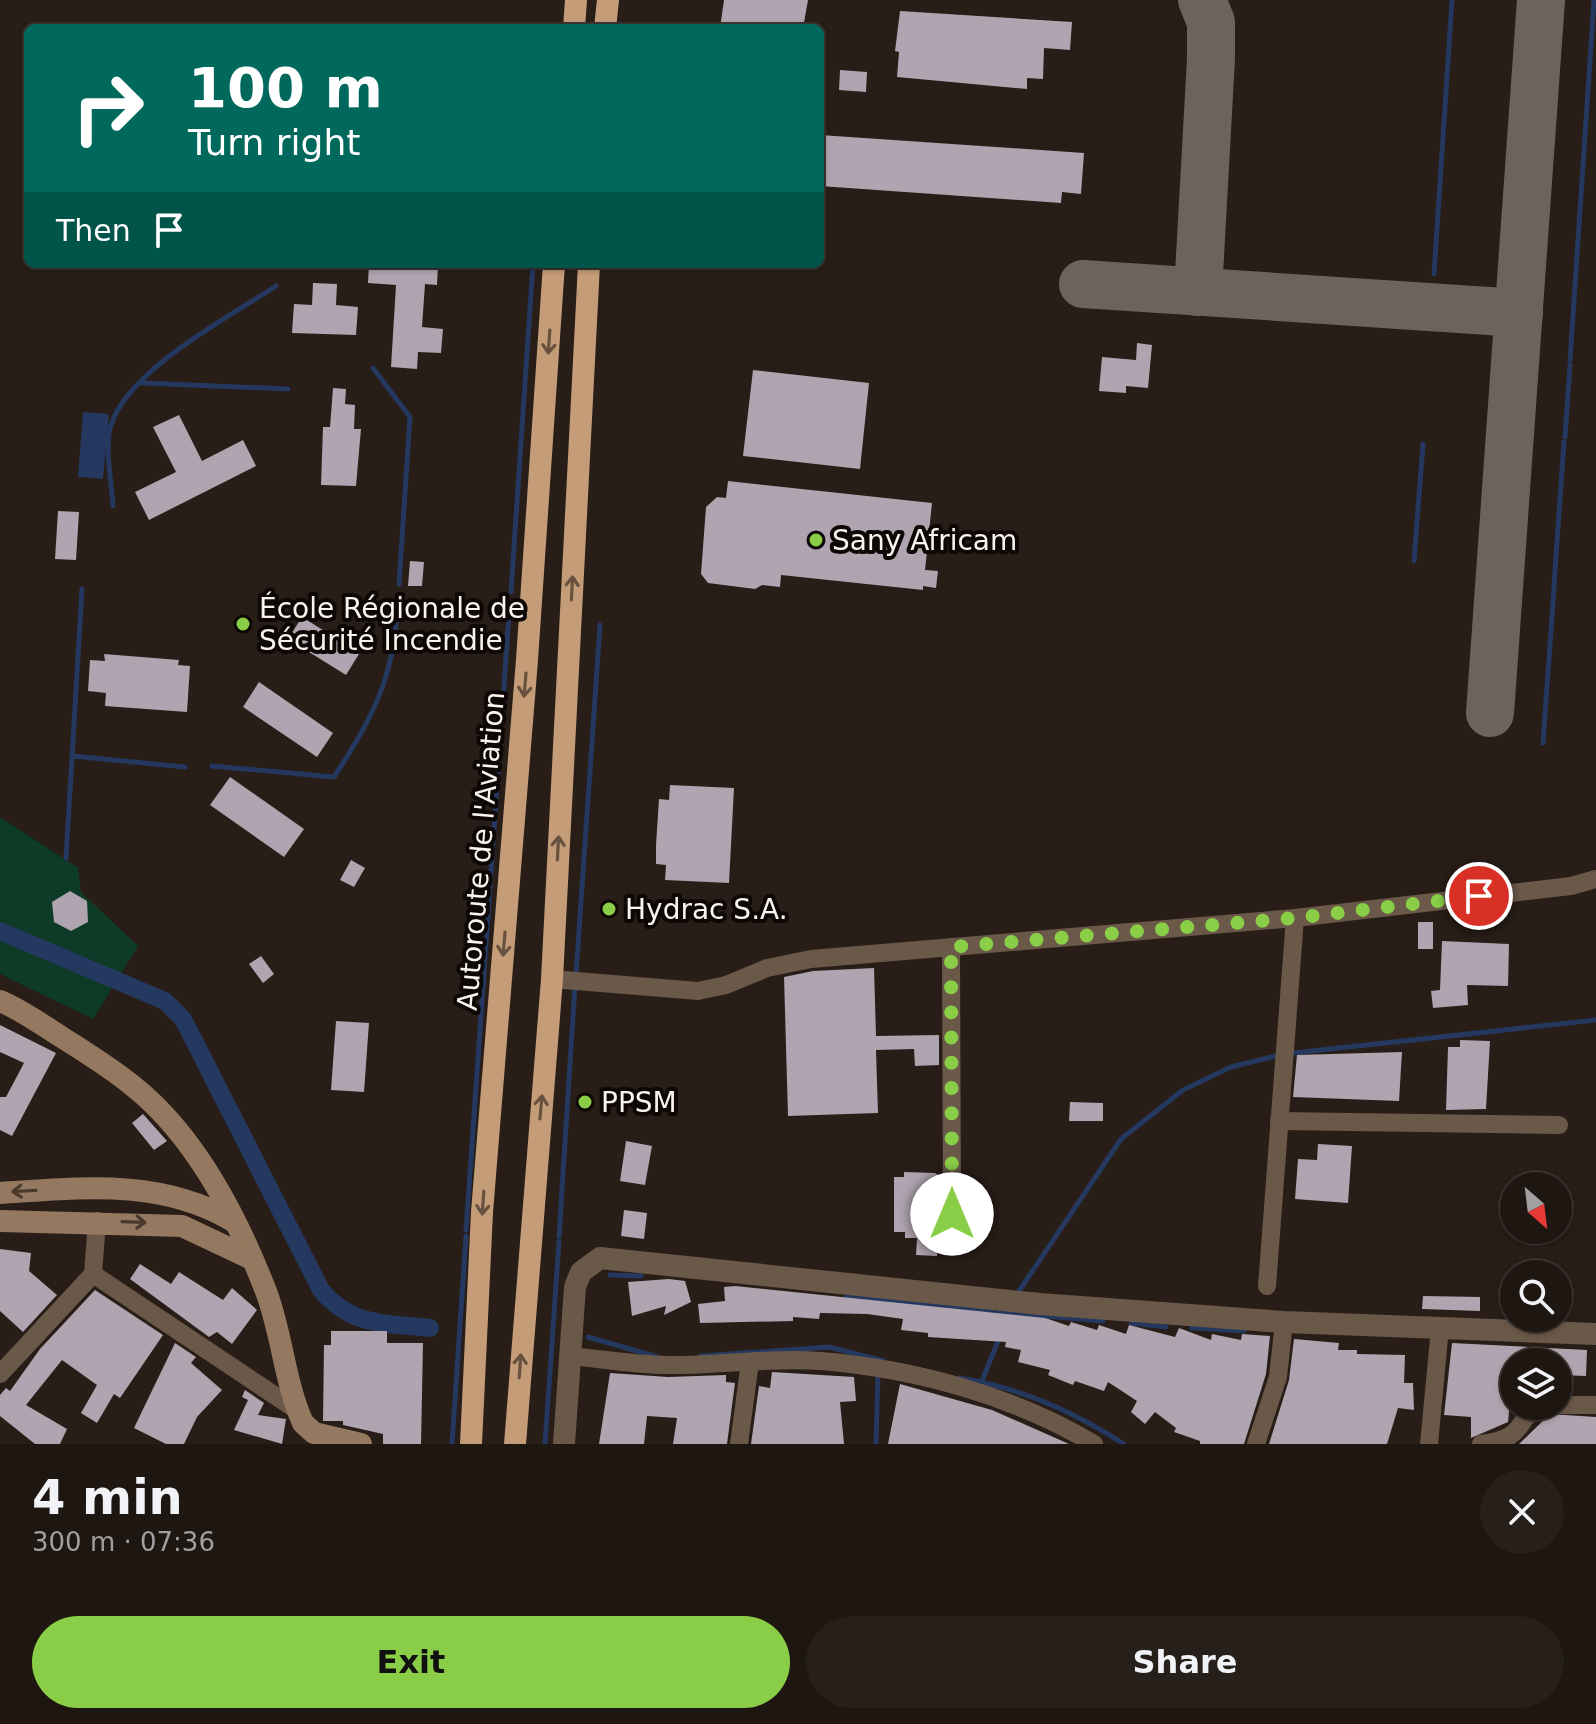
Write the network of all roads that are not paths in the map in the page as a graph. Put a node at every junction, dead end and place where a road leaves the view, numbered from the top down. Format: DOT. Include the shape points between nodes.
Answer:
graph roads {
  1 [pos="576,0"];
  2 [pos="608,0"];
  3 [pos="574,24"];
  4 [pos="605,24"];
  5 [pos="554,268"];
  6 [pos="589,268"];
  7 [pos="1596,879"];
  8 [pos="1295,918"];
  9 [pos="951,947"];
  10 [pos="552,979"];
  11 [pos="0,1001"];
  12 [pos="1279,1121"];
  13 [pos="1559,1125"];
  14 [pos="0,1193"];
  15 [pos="952,1214"];
  16 [pos="0,1221"];
  17 [pos="97,1221"];
  18 [pos="235,1223"];
  19 [pos="252,1259"];
  20 [pos="93,1274"];
  21 [pos="1267,1286"];
  22 [pos="1284,1322"];
  23 [pos="1440,1328"];
  24 [pos="1596,1334"];
  25 [pos="570,1356"];
  26 [pos="750,1362"];
  27 [pos="0,1374"];
  28 [pos="1572,1405"];
  29 [pos="1596,1405"];
  30 [pos="298,1411"];
  31 [pos="1526,1420"];
  32 [pos="313,1438"];
  33 [pos="361,1444"];
  34 [pos="471,1444"];
  35 [pos="515,1444"];
  36 [pos="564,1444"];
  37 [pos="739,1444"];
  38 [pos="1094,1444"];
  39 [pos="1256,1444"];
  40 [pos="1429,1444"];
  41 [pos="1481,1444"];
  1 -- 3 [label="highway"];
  2 -- 4 [label="highway"];
  5 -- 34 [label="highway, Autoroute de l'Aviation, one-way" via="482,1212"];
  10 -- 6 [label="highway, one-way"];
  7 -- 8 [label="street"];
  8 -- 9 [label="street"];
  8 -- 12 [label="street"];
  9 -- 10 [label="street" via="811,959 698,991"];
  9 -- 15 [label="street"];
  35 -- 10 [label="highway, one-way"];
  11 -- 18 [label="main road" via="135,1087 191,1150"];
  12 -- 13 [label="street"];
  12 -- 21 [label="street"];
  18 -- 14 [label="main road, one-way" via="206,1205 165,1192"];
  16 -- 17 [label="main road"];
  17 -- 19 [label="main road, one-way" via="182,1226"];
  17 -- 20 [label="street"];
  18 -- 19 [label="main road"];
  19 -- 30 [label="main road" via="281,1338"];
  20 -- 27 [label="street"];
  20 -- 30 [label="street"];
  22 -- 23 [label="street"];
  22 -- 25 [label="street" via="1040,1304 600,1258 581,1272 575,1287"];
  22 -- 39 [label="street" via="1278,1377"];
  23 -- 24 [label="street"];
  23 -- 40 [label="street"];
  25 -- 26 [label="street" via="666,1365"];
  25 -- 36 [label="street"];
  26 -- 37 [label="street"];
  26 -- 38 [label="street" via="854,1365 975,1391 1020,1405"];
  28 -- 29 [label="street"];
  30 -- 32 [label="main road"];
  31 -- 41 [label="street" via="1517,1433"];
  32 -- 33 [label="main road"];
}
